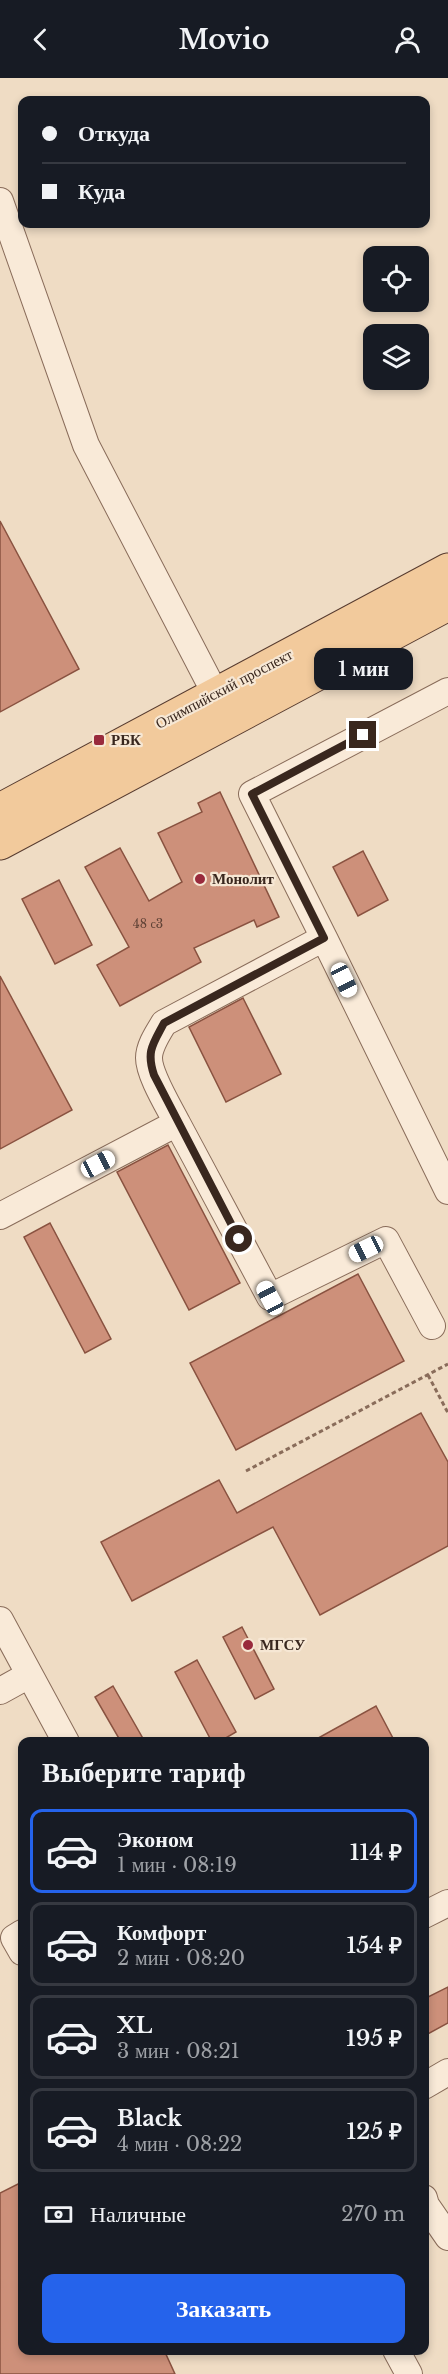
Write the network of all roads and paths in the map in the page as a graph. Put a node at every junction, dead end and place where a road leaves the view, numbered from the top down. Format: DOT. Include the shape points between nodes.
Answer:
graph roads {
  1 [pos="0,201"];
  2 [pos="448,570"];
  3 [pos="448,604"];
  4 [pos="448,691"];
  5 [pos="215,693"];
  6 [pos="0,810"];
  7 [pos="0,843"];
  8 [pos="324,938"];
  9 [pos="177,1123"];
  10 [pos="448,1191"];
  11 [pos="0,1216"];
  12 [pos="432,1326"];
  13 [pos="448,1364"];
  14 [pos="428,1375"];
  15 [pos="448,1413"];
  16 [pos="246,1471"];
  17 [pos="0,1620"];
  18 [pos="29,1675"];
  19 [pos="0,1691"];
  20 [pos="63,1737"];
  21 [pos="448,2072"];
  22 [pos="429,2083"];
  23 [pos="429,2209"];
  24 [pos="448,2237"];
  25 [pos="399,2355"];
  26 [pos="409,2374"];
  1 -- 5 [label="street" via="87,445"];
  2 -- 5 [label="main road, Олимпийский проспект"];
  3 -- 7 [label="main road, Олимпийский проспект"];
  4 -- 8 [label="street" via="252,794"];
  5 -- 6 [label="main road, Олимпийский проспект"];
  8 -- 9 [label="street" via="164,1023 149,1059"];
  8 -- 10 [label="street"];
  9 -- 11 [label="street"];
  9 -- 12 [label="street" via="270,1298 386,1240"];
  13 -- 14 [label="path"];
  14 -- 15 [label="path"];
  14 -- 16 [label="path"];
  17 -- 18 [label="street"];
  18 -- 19 [label="street"];
  18 -- 20 [label="street"];
  21 -- 22 [label="street"];
  23 -- 24 [label="street"];
  25 -- 26 [label="street"];
}
